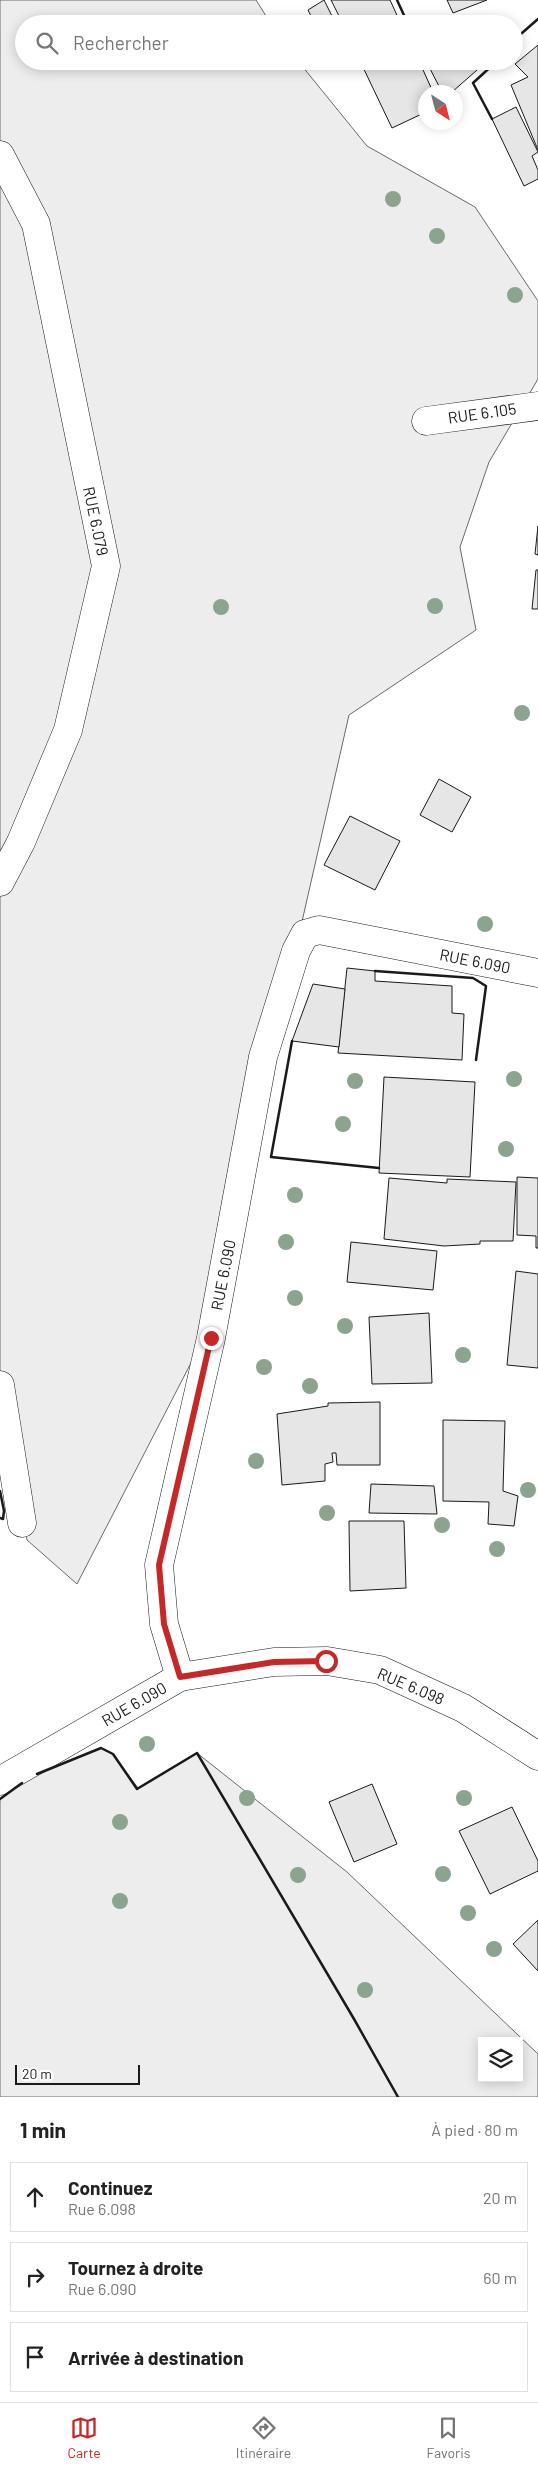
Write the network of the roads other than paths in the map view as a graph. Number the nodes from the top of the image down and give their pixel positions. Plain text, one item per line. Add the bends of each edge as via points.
1 (0, 155) edge
2 (538, 406) edge
3 (426, 421) dead end
4 (0, 882) edge
5 (538, 973) edge
6 (0, 1385) edge
7 (22, 1523) dead end
8 (180, 1677) junction
9 (538, 1756) edge
10 (0, 1781) edge

1 - 4 street, RUE 6.079 via 36,224 106,566 68,730 21,842
2 - 3 street, RUE 6.105
5 - 8 street, RUE 6.090 via 319,930 305,934 296,951 263,1057 211,1338 159,1565 164,1624
6 - 7 street
8 - 9 street, RUE 6.098 via 274,1662 326,1661 380,1670 463,1708
8 - 10 street, RUE 6.090

